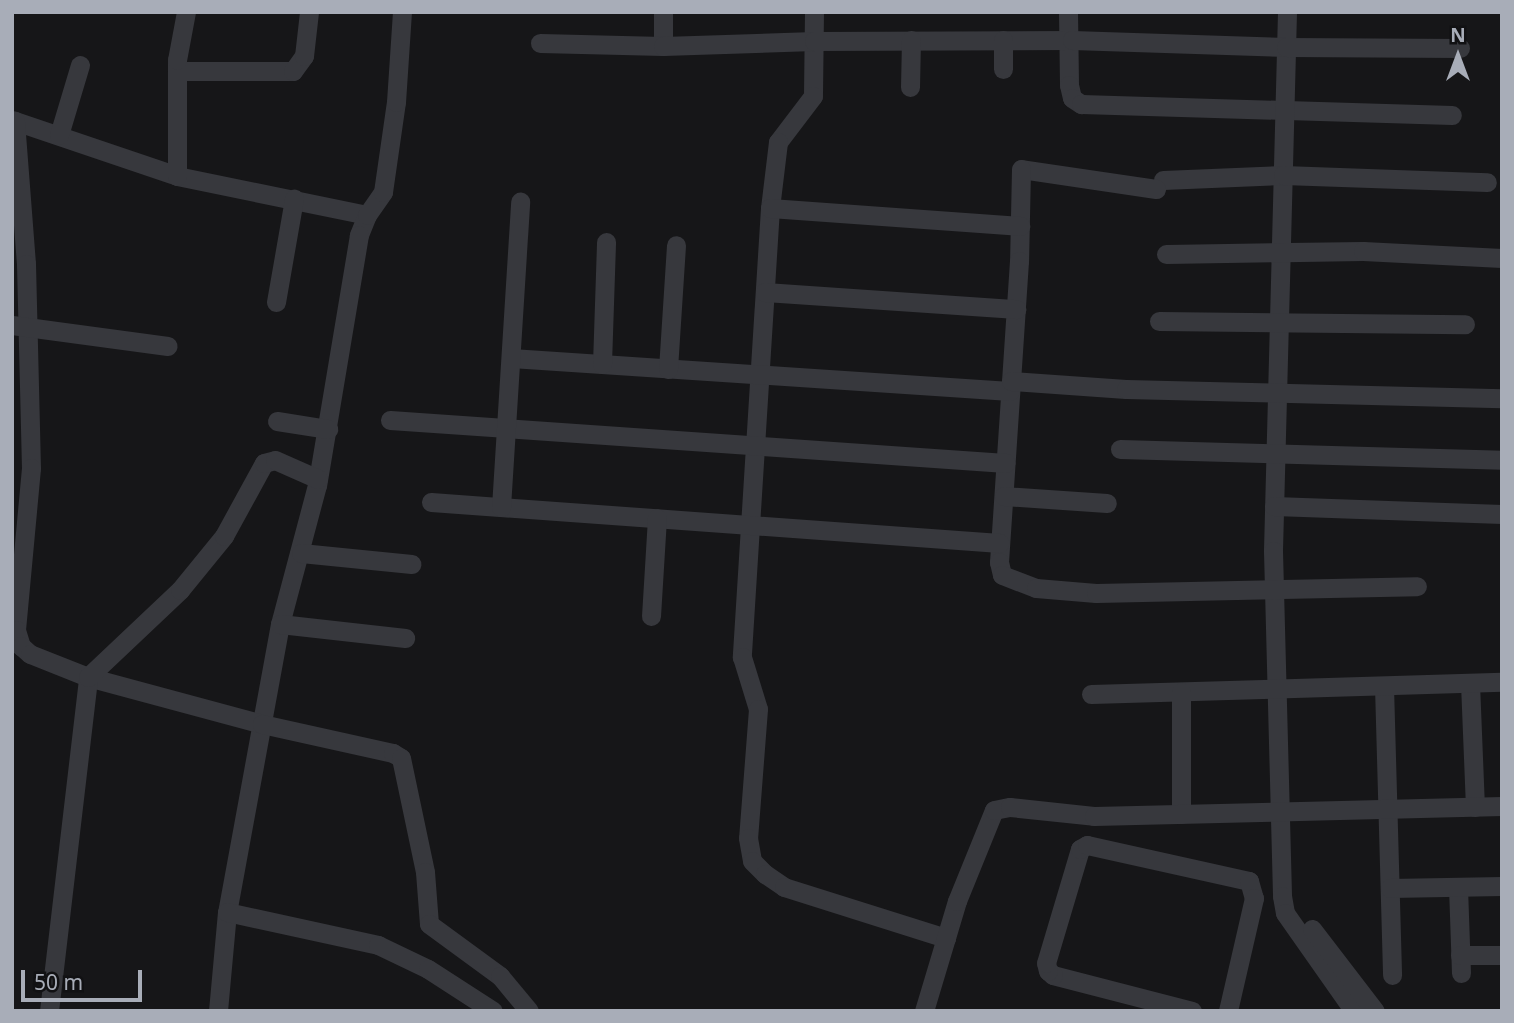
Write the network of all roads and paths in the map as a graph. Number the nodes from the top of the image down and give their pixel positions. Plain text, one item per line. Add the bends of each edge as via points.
1 (186, 12) edge
2 (309, 12) edge
3 (402, 12) edge
4 (663, 12) edge
5 (814, 12) edge
6 (1068, 12) edge
7 (1287, 12) edge
8 (911, 40) junction
9 (1003, 40) junction
10 (1069, 40) junction
11 (814, 41) junction
12 (540, 43) dead end
13 (663, 46) junction
14 (1286, 47) junction
15 (1460, 48) dead end
16 (80, 65) dead end
17 (1003, 69) dead end
18 (177, 71) junction
19 (910, 87) dead end
20 (1284, 111) junction
21 (1452, 115) dead end
22 (14, 120) edge
23 (59, 135) junction
24 (1283, 175) junction
25 (177, 176) junction
26 (1487, 182) dead end
27 (294, 200) junction
28 (520, 202) dead end
29 (770, 208) junction
30 (367, 215) junction
31 (1020, 226) junction
32 (606, 243) dead end
33 (676, 245) dead end
34 (1281, 253) junction
35 (1166, 254) dead end
36 (19, 257) edge
37 (1502, 258) edge
38 (765, 292) junction
39 (276, 302) dead end
40 (1016, 309) junction
41 (1159, 321) dead end
42 (1279, 321) junction
43 (1465, 324) dead end
44 (20, 325) edge
45 (168, 346) dead end
46 (510, 358) junction
47 (602, 364) junction
48 (668, 369) junction
49 (760, 374) junction
50 (1011, 386) junction
51 (1277, 393) junction
52 (1502, 398) edge
53 (390, 420) dead end
54 (277, 421) dead end
55 (506, 428) junction
56 (328, 429) junction
57 (756, 446) junction
58 (1120, 449) dead end
59 (1275, 453) junction
60 (1502, 460) edge
61 (1006, 463) junction
62 (318, 479) junction
63 (1004, 496) junction
64 (431, 502) dead end
65 (1107, 503) dead end
66 (1274, 506) junction
67 (501, 507) junction
68 (1502, 514) edge
69 (657, 518) junction
70 (751, 525) junction
71 (1000, 543) junction
72 (301, 553) junction
73 (411, 564) dead end
74 (1417, 586) dead end
75 (1274, 590) junction
76 (650, 616) dead end
77 (280, 624) junction
78 (405, 638) dead end
79 (88, 677) junction
80 (1502, 682) edge
81 (1470, 683) junction
82 (1384, 686) junction
83 (1276, 690) junction
84 (1181, 692) junction
85 (1091, 694) dead end
86 (262, 724) junction
87 (1502, 806) edge
88 (1475, 807) junction
89 (1387, 810) junction
90 (1280, 813) junction
91 (1181, 814) junction
92 (1502, 886) edge
93 (1458, 887) junction
94 (1390, 888) junction
95 (1254, 898) junction
96 (1283, 900) junction
97 (226, 912) junction
98 (946, 938) junction
99 (1502, 954) edge
100 (1392, 975) dead end
101 (49, 1011) edge
102 (219, 1011) edge
103 (493, 1011) edge
104 (529, 1011) edge
105 (924, 1011) edge
106 (1192, 1011) edge
107 (1228, 1011) edge
108 (1354, 1011) edge
109 (1375, 1011) edge

1 - 18 street
2 - 18 street via 303,56 293,71
3 - 30 street via 383,192
4 - 13 street
5 - 11 street
6 - 10 street
7 - 14 street
8 - 9 street
8 - 11 street
8 - 19 street
9 - 10 street
9 - 17 street
10 - 14 street
10 - 20 street via 1069,85 1072,98 1081,104
11 - 13 street
11 - 29 street via 813,96 778,142
12 - 13 street
14 - 15 street
14 - 20 street
16 - 23 street
18 - 25 street
20 - 21 street
20 - 24 street
22 - 23 street
22 - 36 street
23 - 25 street
24 - 26 street
24 - 31 street via 1160,185 1021,169
24 - 34 street
25 - 27 street
27 - 30 street
27 - 39 street
28 - 46 street
29 - 31 street
29 - 38 street
30 - 56 street via 359,236
31 - 40 street
32 - 47 street
33 - 48 street
34 - 35 street
34 - 37 street via 1363,251
34 - 42 street
36 - 44 street
38 - 40 street
38 - 49 street
40 - 50 street
41 - 42 street
42 - 43 street
42 - 51 street
44 - 45 street
44 - 79 street via 31,468 17,638 30,654
46 - 47 street
46 - 55 street
47 - 48 street
48 - 49 street
49 - 50 street
49 - 57 street
50 - 51 street
50 - 61 street
51 - 52 street
51 - 59 street
53 - 55 street
54 - 56 street
55 - 57 street
55 - 67 street
56 - 62 street
57 - 61 street
57 - 70 street
58 - 59 street
59 - 60 street
59 - 66 street
61 - 63 street
62 - 72 street
62 - 79 street via 275,460 264,463 224,536 189,579
63 - 65 street
63 - 71 street
64 - 67 street
66 - 68 street
66 - 75 street
67 - 69 street
69 - 70 street
69 - 76 street
70 - 71 street
70 - 98 street via 742,657 758,709 748,838 751,861 785,887
71 - 75 street via 1002,575 1035,588 1096,593
72 - 73 street
72 - 77 street
74 - 75 street
75 - 83 street
77 - 78 street
77 - 86 street
79 - 86 street
79 - 101 street
80 - 81 street
81 - 82 street
81 - 88 street
82 - 83 street
82 - 89 street
83 - 84 street
83 - 90 street
84 - 85 street
84 - 91 street
86 - 97 street
86 - 104 street via 401,758 425,872 429,924 500,976
87 - 88 street
88 - 89 street
89 - 90 street
89 - 94 street
90 - 91 street
90 - 96 street
91 - 98 street via 1094,816 1010,807 994,810
92 - 93 street
93 - 94 street
93 - 99 street via 1460,964
94 - 100 street
95 - 96 street
95 - 106 street via 1243,877 1087,845 1076,856 1046,963 1048,971
95 - 107 street
96 - 108 street via 1285,913
96 - 109 street via 1294,906
97 - 102 street
97 - 103 street via 378,946 439,975
98 - 105 street

